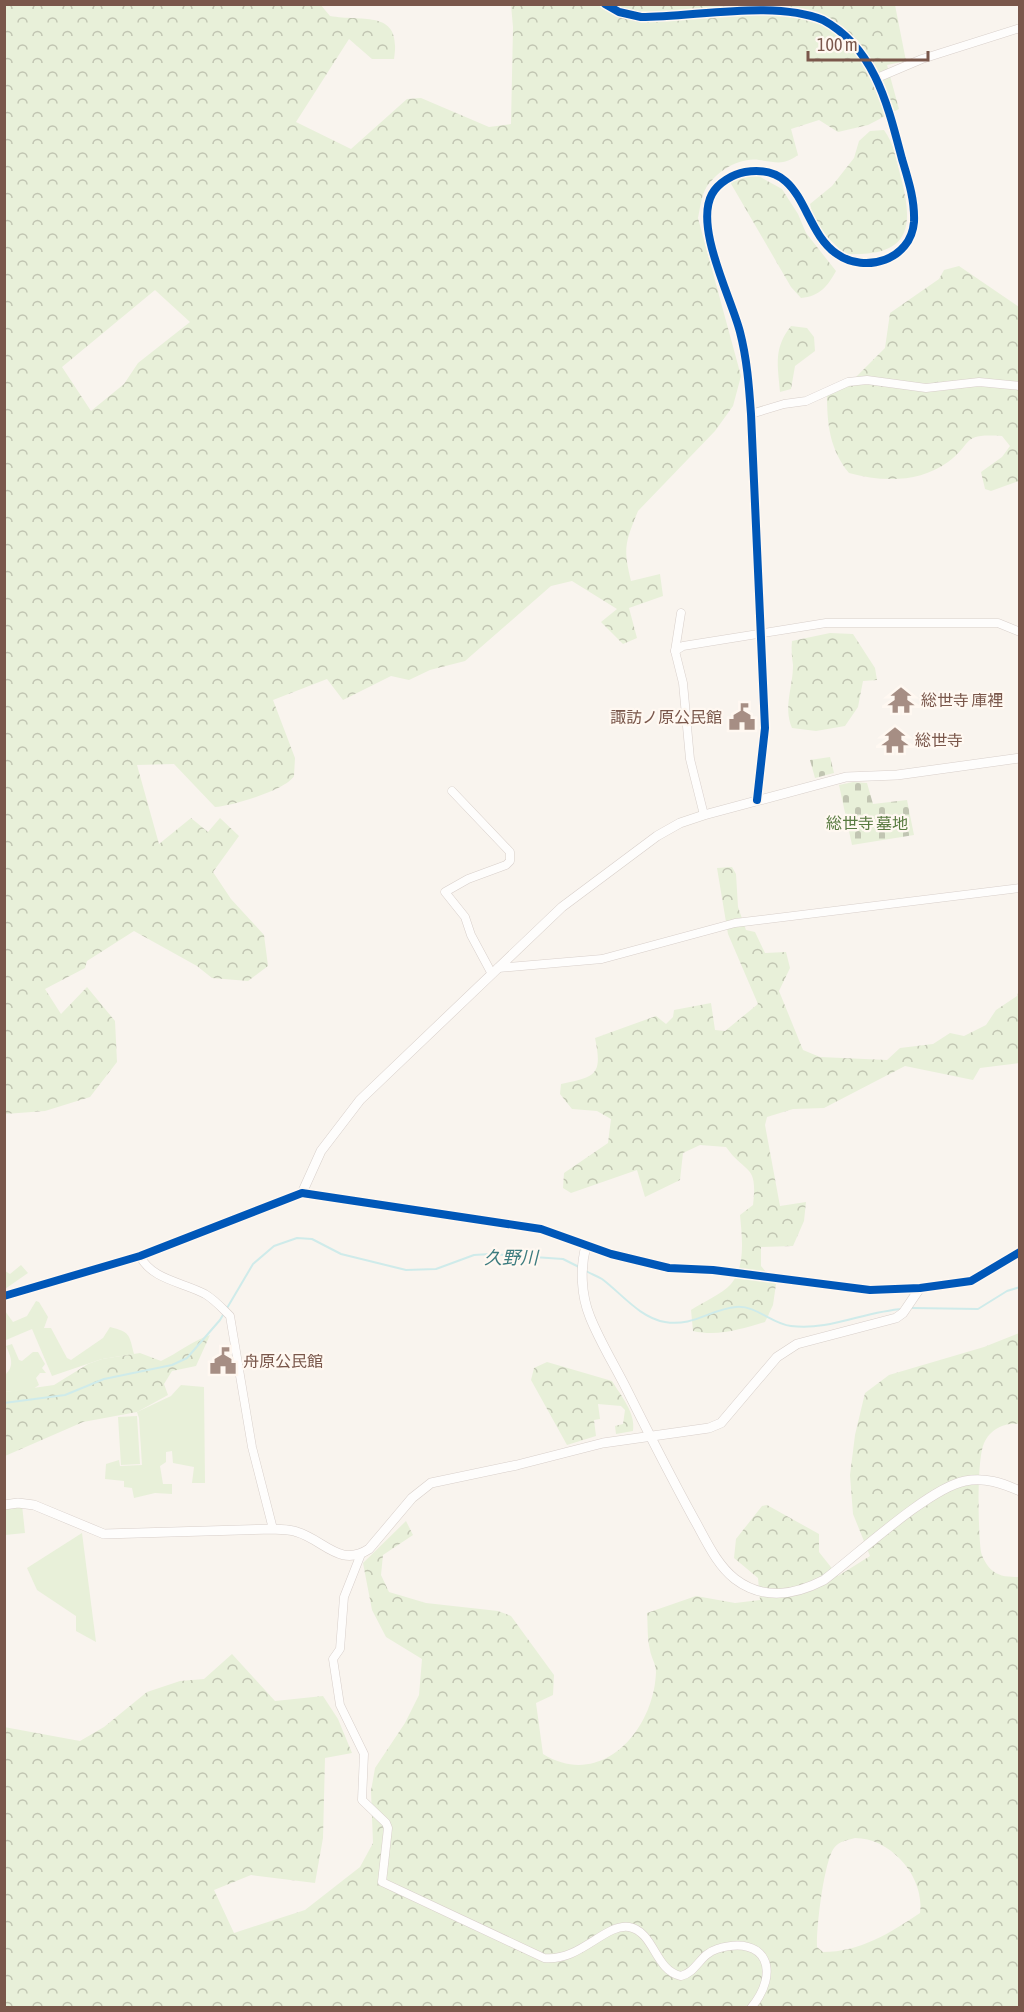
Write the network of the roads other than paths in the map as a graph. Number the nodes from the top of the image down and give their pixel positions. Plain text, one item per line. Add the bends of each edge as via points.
1 (605, 4) edge
2 (1020, 28) edge
3 (877, 78) junction
4 (1020, 386) edge
5 (751, 414) junction
6 (681, 613) dead end
7 (1020, 632) edge
8 (762, 633) junction
9 (675, 651) junction
10 (1020, 758) edge
11 (452, 791) dead end
12 (757, 800) junction
13 (704, 815) junction
14 (1020, 888) edge
15 (495, 971) junction
16 (302, 1193) junction
17 (586, 1246) junction
18 (1020, 1252) edge
19 (140, 1256) junction
20 (920, 1288) junction
21 (4, 1296) edge
22 (650, 1438) junction
23 (1020, 1491) edge
24 (4, 1505) edge
25 (273, 1529) junction
26 (361, 1554) junction
27 (751, 2007) edge

1 - 3 street via 641,17 757,8 801,11 843,32 866,57
2 - 3 street via 922,59
3 - 5 street via 913,199 911,233 893,256 872,265 838,255 824,243 795,190 773,173 736,174 718,187 709,203 709,234 740,331
4 - 5 street via 958,382 948,387 926,388 867,380 848,382 806,401
5 - 8 street
6 - 9 street
7 - 8 street via 998,623 873,621 826,623
8 - 9 street via 683,646
8 - 12 street via 765,728
9 - 13 street via 683,683 690,759
10 - 12 street via 897,776 846,777
11 - 15 street via 510,852 506,865 445,892 465,917 471,935
12 - 13 street
13 - 15 street via 657,836 584,889
14 - 15 street via 735,923 602,959
15 - 16 street via 360,1100 321,1151
16 - 17 street via 541,1229
16 - 19 street
17 - 20 street via 669,1269 713,1270 870,1290
17 - 22 street via 582,1283 589,1316
18 - 20 street via 971,1281
19 - 21 street
19 - 25 street via 155,1274 216,1301 230,1316 252,1447
20 - 22 street via 896,1318 797,1344 777,1357 721,1423
22 - 23 street via 724,1568 747,1586 771,1593 795,1592 824,1580 922,1503 955,1484 979,1479
22 - 26 street via 603,1443 431,1483
24 - 25 street via 34,1505 104,1534
25 - 26 street via 296,1532 336,1554
26 - 27 street via 344,1597 340,1649 333,1659 340,1705 364,1754 362,1800 388,1828 381,1882 544,1958 562,1958 614,1929 627,1927 643,1934 665,1968 681,1976 717,1949 754,1947 765,1959 766,1978

